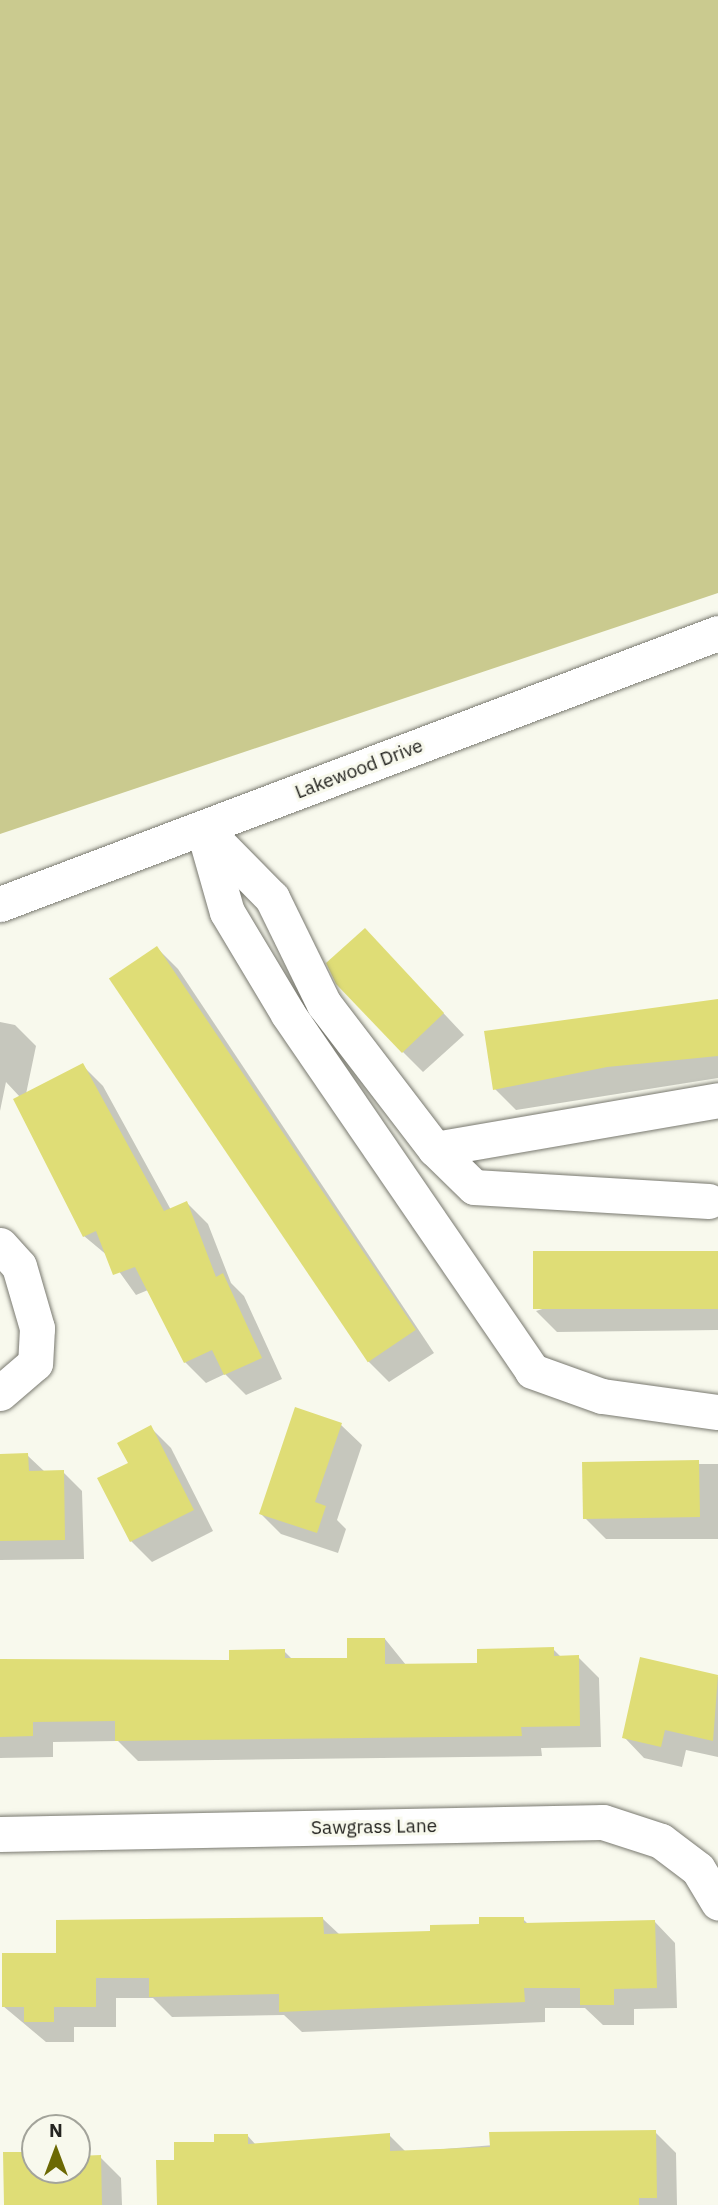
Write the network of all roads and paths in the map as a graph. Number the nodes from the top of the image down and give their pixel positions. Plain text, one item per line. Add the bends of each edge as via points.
1 (718, 633) edge
2 (203, 828) junction
3 (0, 904) edge
4 (718, 1100) edge
5 (435, 1149) junction
6 (709, 1201) dead end
7 (0, 1245) edge
8 (0, 1392) edge
9 (718, 1412) edge
10 (0, 1834) edge
11 (718, 1902) edge

1 - 2 street, Lakewood Drive
2 - 3 street, Lakewood Drive
2 - 5 street via 272,898 324,1004
2 - 9 street via 227,912 288,1014 532,1371 602,1396
4 - 5 street
5 - 6 street via 474,1187
7 - 8 street via 19,1266 37,1328 35,1363
10 - 11 street, Sawgrass Lane via 603,1822 661,1841 698,1869

